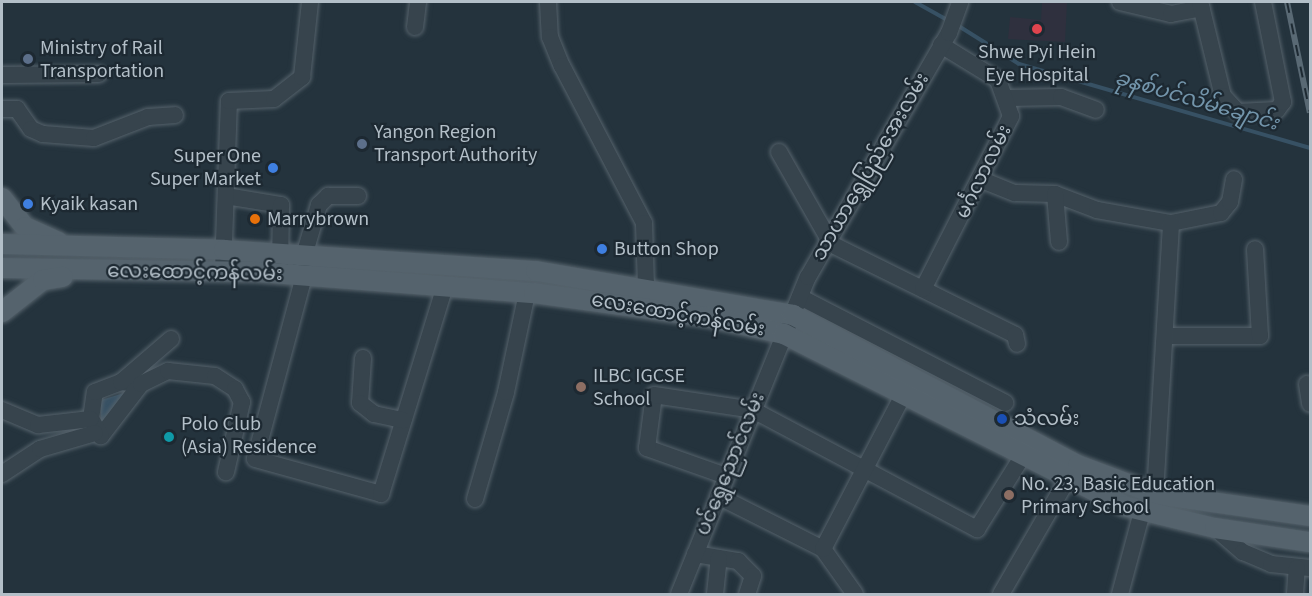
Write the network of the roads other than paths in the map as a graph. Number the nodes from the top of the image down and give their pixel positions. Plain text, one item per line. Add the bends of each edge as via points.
1 (310, 2) edge
2 (418, 2) edge
3 (548, 2) edge
4 (1120, 2) edge
5 (1263, 2) edge
6 (1201, 5) edge
7 (958, 8) edge
8 (415, 27) dead end
9 (945, 39) junction
10 (99, 74) dead end
11 (2, 75) edge
12 (1008, 98) junction
13 (2, 109) edge
14 (1096, 110) dead end
15 (174, 115) dead end
16 (779, 152) dead end
17 (1234, 179) dead end
18 (982, 180) junction
19 (1055, 194) junction
20 (226, 195) junction
21 (358, 196) dead end
22 (2, 198) edge
23 (1171, 223) junction
24 (827, 239) junction
25 (1059, 242) dead end
26 (2, 244) edge
27 (1255, 249) dead end
28 (106, 250) junction
29 (224, 250) junction
30 (259, 252) junction
31 (280, 254) junction
32 (305, 255) junction
33 (2, 268) edge
34 (106, 271) junction
35 (223, 271) junction
36 (536, 271) junction
37 (258, 272) junction
38 (294, 275) junction
39 (445, 286) junction
40 (646, 286) junction
41 (924, 290) junction
42 (531, 293) junction
43 (796, 306) junction
44 (2, 312) edge
45 (784, 334) junction
46 (1168, 336) junction
47 (171, 339) dead end
48 (1017, 344) dead end
49 (363, 358) dead end
50 (121, 382) junction
51 (141, 384) junction
52 (1307, 384) dead end
53 (915, 394) junction
54 (1005, 403) dead end
55 (1311, 404) edge
56 (2, 410) edge
57 (753, 410) junction
58 (403, 420) junction
59 (93, 426) junction
60 (999, 434) junction
61 (1022, 457) junction
62 (867, 470) junction
63 (226, 472) dead end
64 (2, 474) edge
65 (726, 476) junction
66 (1067, 480) junction
67 (1155, 494) junction
68 (718, 496) junction
69 (474, 499) dead end
70 (1142, 512) junction
71 (1311, 516) edge
72 (1215, 528) junction
73 (1311, 542) edge
74 (823, 549) junction
75 (694, 554) junction
76 (719, 558) junction
77 (1304, 568) edge
78 (679, 594) edge
79 (715, 594) edge
80 (747, 594) edge
81 (855, 594) edge
82 (1001, 594) edge
83 (1120, 594) edge
84 (1295, 594) edge

1 - 20 street via 302,77 274,99 229,100
2 - 8 street
3 - 40 street via 550,37 562,66 644,223
4 - 6 street via 1171,14
5 - 6 street via 1285,92 1277,110 1230,108 1223,96
7 - 9 street, သာယာရွှေပြည်အေးလမ်း
9 - 12 street, မင်္ဂလာလမ်း via 998,80
9 - 24 street, သာယာရွှေပြည်အေးလမ်း
10 - 11 street
12 - 14 street via 1061,98
12 - 18 street, မင်္ဂလာလမ်း via 1009,129
13 - 15 street via 17,109 32,129 43,134 94,138 148,117
16 - 24 street
17 - 23 street via 1230,202 1221,213
18 - 19 street via 1015,193
18 - 41 street, မင်္ဂလာလမ်း
19 - 23 street via 1097,210
19 - 25 street
20 - 29 street
20 - 31 street via 281,205
21 - 32 street via 328,196 319,205
22 - 28 main road via 15,218 40,236
23 - 46 street
24 - 41 street
24 - 43 street, သာယာရွှေပြည်အေးလမ်း
26 - 28 main road, လေးထောင့်ကန်လမ်း
27 - 46 street via 1260,336
28 - 29 main road, လေးထောင့်ကန်လမ်း
29 - 30 main road, လေးထောင့်ကန်လမ်း
29 - 35 street
30 - 31 main road, လေးထောင့်ကန်လမ်း
30 - 37 main road
31 - 32 main road, လေးထောင့်ကန်လမ်း
31 - 38 street
32 - 36 main road, လေးထောင့်ကန်လမ်း
32 - 38 street
33 - 34 main road, လေးထောင့်ကန်လမ်း
34 - 35 main road, လေးထောင့်ကန်လမ်း
34 - 44 main road via 43,280
35 - 37 main road, လေးထောင့်ကန်လမ်း
36 - 40 main road, လေးထောင့်ကန်လမ်း
36 - 42 main road
37 - 38 main road, လေးထောင့်ကန်လမ်း
38 - 39 main road, လေးထောင့်ကန်လမ်း
38 - 58 street via 255,459 381,494
39 - 42 main road, လေးထောင့်ကန်လမ်း
39 - 58 street
40 - 43 main road, လေးထောင့်ကန်လမ်း
41 - 48 street via 1015,335
42 - 45 main road, လေးထောင့်ကန်လမ်း via 640,306
42 - 69 street
43 - 45 street, သာယာရွှေပြည်အေးလမ်း
43 - 53 main road, လေးထောင့်ကန်လမ်း
43 - 54 street
45 - 53 main road, လေးထောင့်ကန်လမ်း
45 - 57 street, ပင်ရွှေညောင်လမ်း
46 - 67 street
47 - 50 street
49 - 58 street via 360,403 374,414
50 - 51 street
50 - 59 street via 95,392
51 - 59 street via 101,436
51 - 63 street via 168,371 216,376 235,389 242,402
52 - 55 street
53 - 60 main road, လေးထောင့်ကန်လမ်း
53 - 62 street
56 - 59 street via 38,425
57 - 62 street
57 - 65 street, ပင်ရွှေညောင်လမ်း
57 - 65 street via 654,395 647,448
59 - 64 street via 40,449
60 - 61 main road, လေးထောင့်ကန်လမ်း
60 - 67 main road, လေးထောင့်ကန်လမ်း
61 - 62 street via 980,529
61 - 66 main road, လေးထောင့်ကန်လမ်း
62 - 74 street
65 - 68 street, ပင်ရွှေညောင်လမ်း
66 - 70 main road, လေးထောင့်ကန်လမ်း
66 - 82 street
67 - 71 main road, လေးထောင့်ကန်လမ်း
68 - 74 street
68 - 75 street, ပင်ရွှေညောင်လမ်း
70 - 72 main road, လေးထောင့်ကန်လမ်း
70 - 83 street
72 - 73 main road, လေးထောင့်ကန်လမ်း
72 - 77 street via 1243,552
74 - 81 street
75 - 76 street
75 - 78 street, ပင်ရွှေညောင်လမ်း
76 - 79 street
76 - 80 street via 738,561 753,576
77 - 84 street

